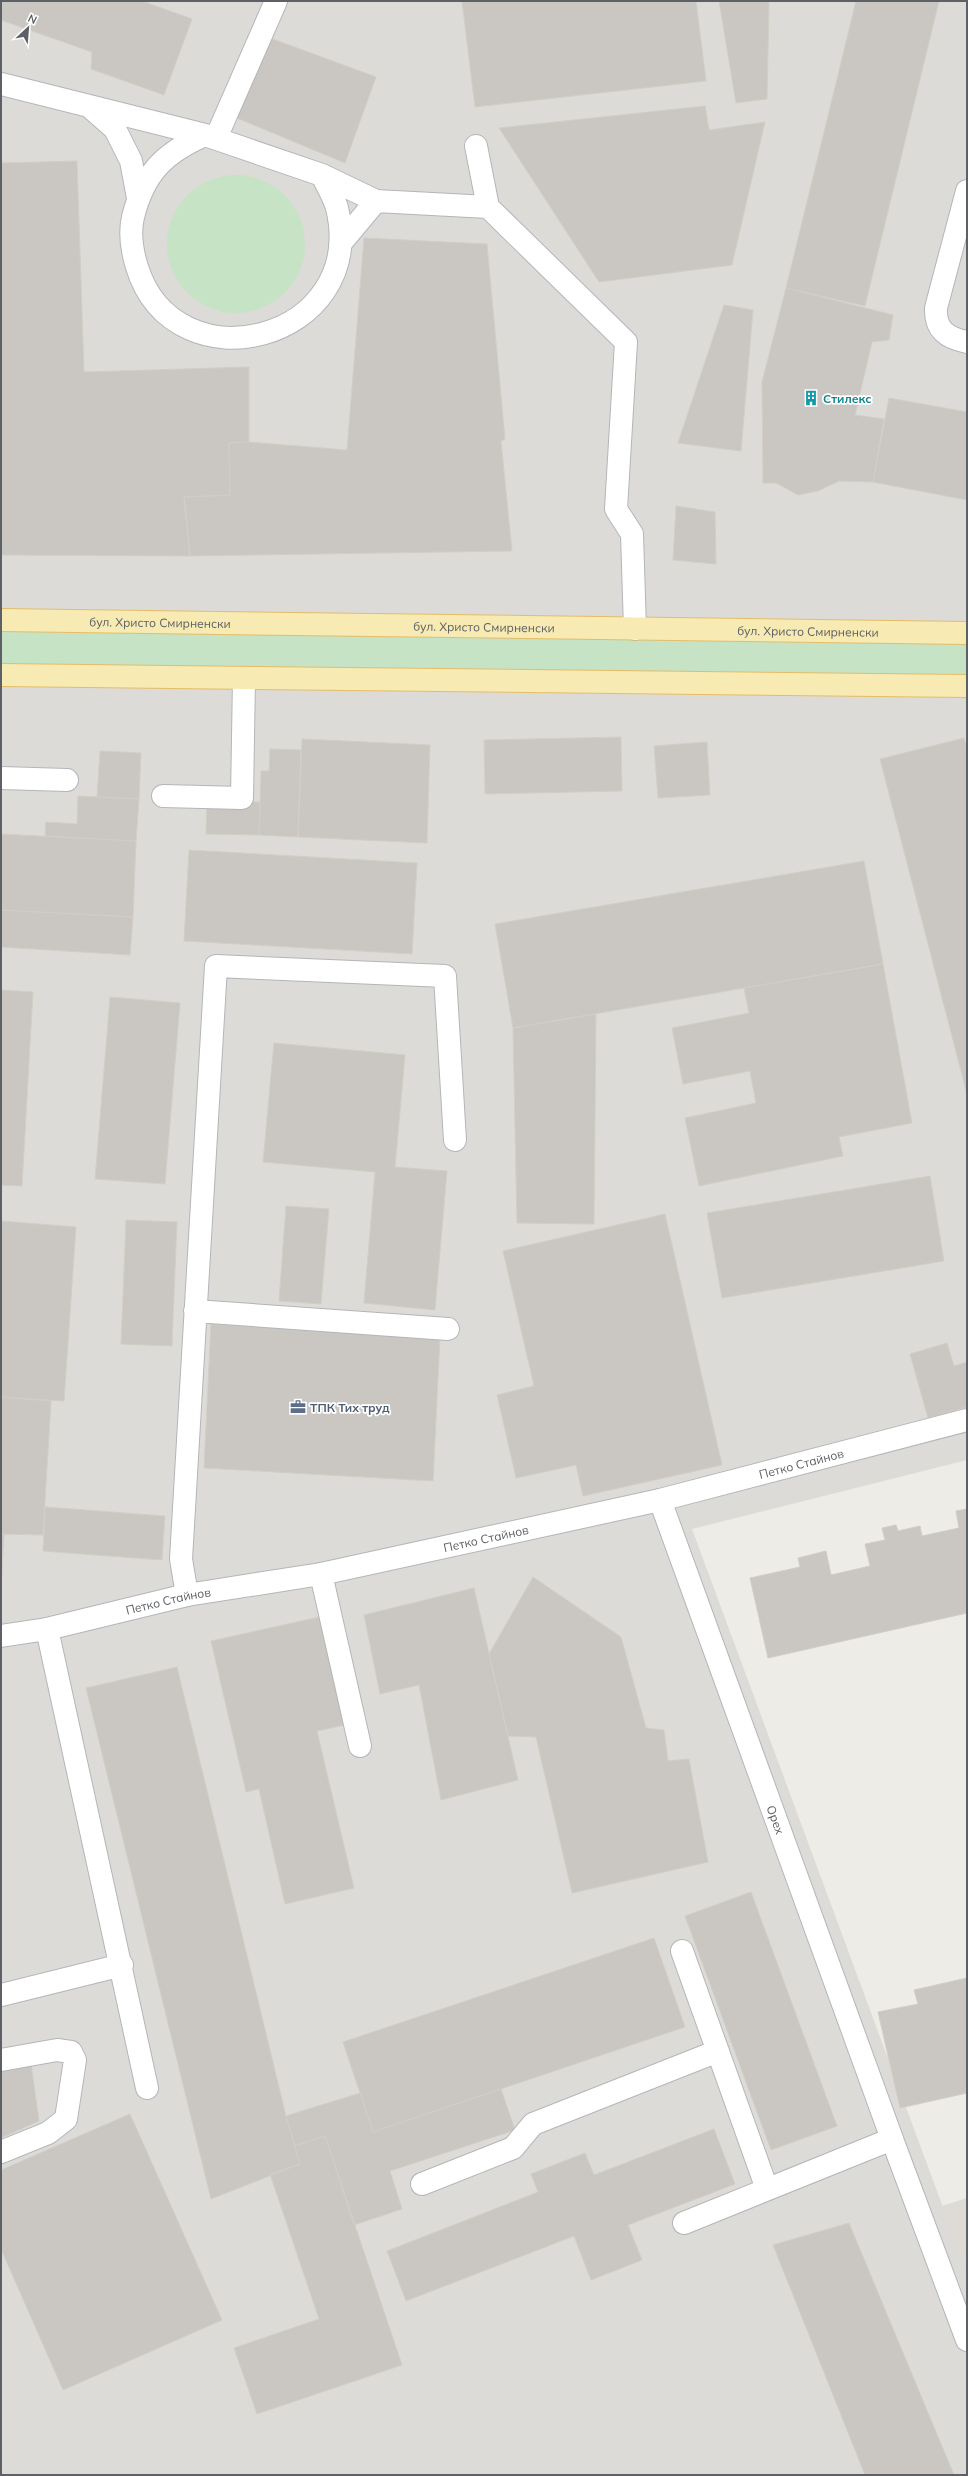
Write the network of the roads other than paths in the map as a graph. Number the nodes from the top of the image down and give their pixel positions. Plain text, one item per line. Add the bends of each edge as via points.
1 (276, 1) edge
2 (1, 84) edge
3 (88, 104) junction
4 (211, 136) junction
5 (476, 146) dead end
6 (322, 175) junction
7 (967, 191) edge
8 (138, 198) junction
9 (376, 201) junction
10 (488, 206) junction
11 (340, 244) junction
12 (967, 342) edge
13 (1, 620) edge
14 (635, 629) junction
15 (967, 633) edge
16 (1, 675) edge
17 (244, 678) junction
18 (967, 686) edge
19 (1, 778) edge
20 (67, 780) dead end
21 (163, 796) dead end
22 (455, 1140) dead end
23 (196, 1311) junction
24 (448, 1329) dead end
25 (967, 1420) edge
26 (660, 1500) junction
27 (321, 1574) junction
28 (188, 1595) junction
29 (48, 1629) junction
30 (1, 1636) edge
31 (360, 1746) dead end
32 (682, 1951) dead end
33 (122, 1965) junction
34 (1, 1995) edge
35 (718, 2051) junction
36 (1, 2060) edge
37 (147, 2088) dead end
38 (892, 2139) junction
39 (1, 2152) edge
40 (422, 2184) dead end
41 (767, 2190) junction
42 (684, 2223) dead end
43 (967, 2340) edge

1 - 4 street
2 - 3 street
3 - 4 street
3 - 8 street via 115,129 131,161
4 - 6 street
4 - 8 street via 182,145 163,159 148,177
5 - 10 street
6 - 9 street
6 - 11 street via 337,208
7 - 12 street via 936,308 936,317 943,332 950,338
8 - 11 street via 131,224 132,252 140,278 154,301 170,316 188,328 220,338 252,338 282,328 309,310 324,291 335,268
9 - 10 street
9 - 11 street
10 - 14 street via 626,342 616,509 632,534
13 - 14 main road, бул. Христо Смирненски
14 - 15 main road, бул. Христо Смирненски
16 - 17 main road
17 - 18 main road
17 - 21 street via 242,798
19 - 20 street
22 - 23 street via 445,976 216,966
23 - 24 street
23 - 28 street via 181,1559
25 - 26 street, Петко Стайнов
26 - 27 street, Петко Стайнов
26 - 38 street, Орех
27 - 28 street, Петко Стайнов
27 - 31 street
28 - 29 street, Петко Стайнов
29 - 30 street, Петко Стайнов
29 - 33 street
32 - 35 street
33 - 34 street
33 - 37 street
35 - 40 street via 533,2124 513,2148
35 - 41 street
36 - 39 street via 57,2050 71,2052 75,2060 66,2119 48,2133
38 - 41 street
38 - 43 street, Орех
41 - 42 street

